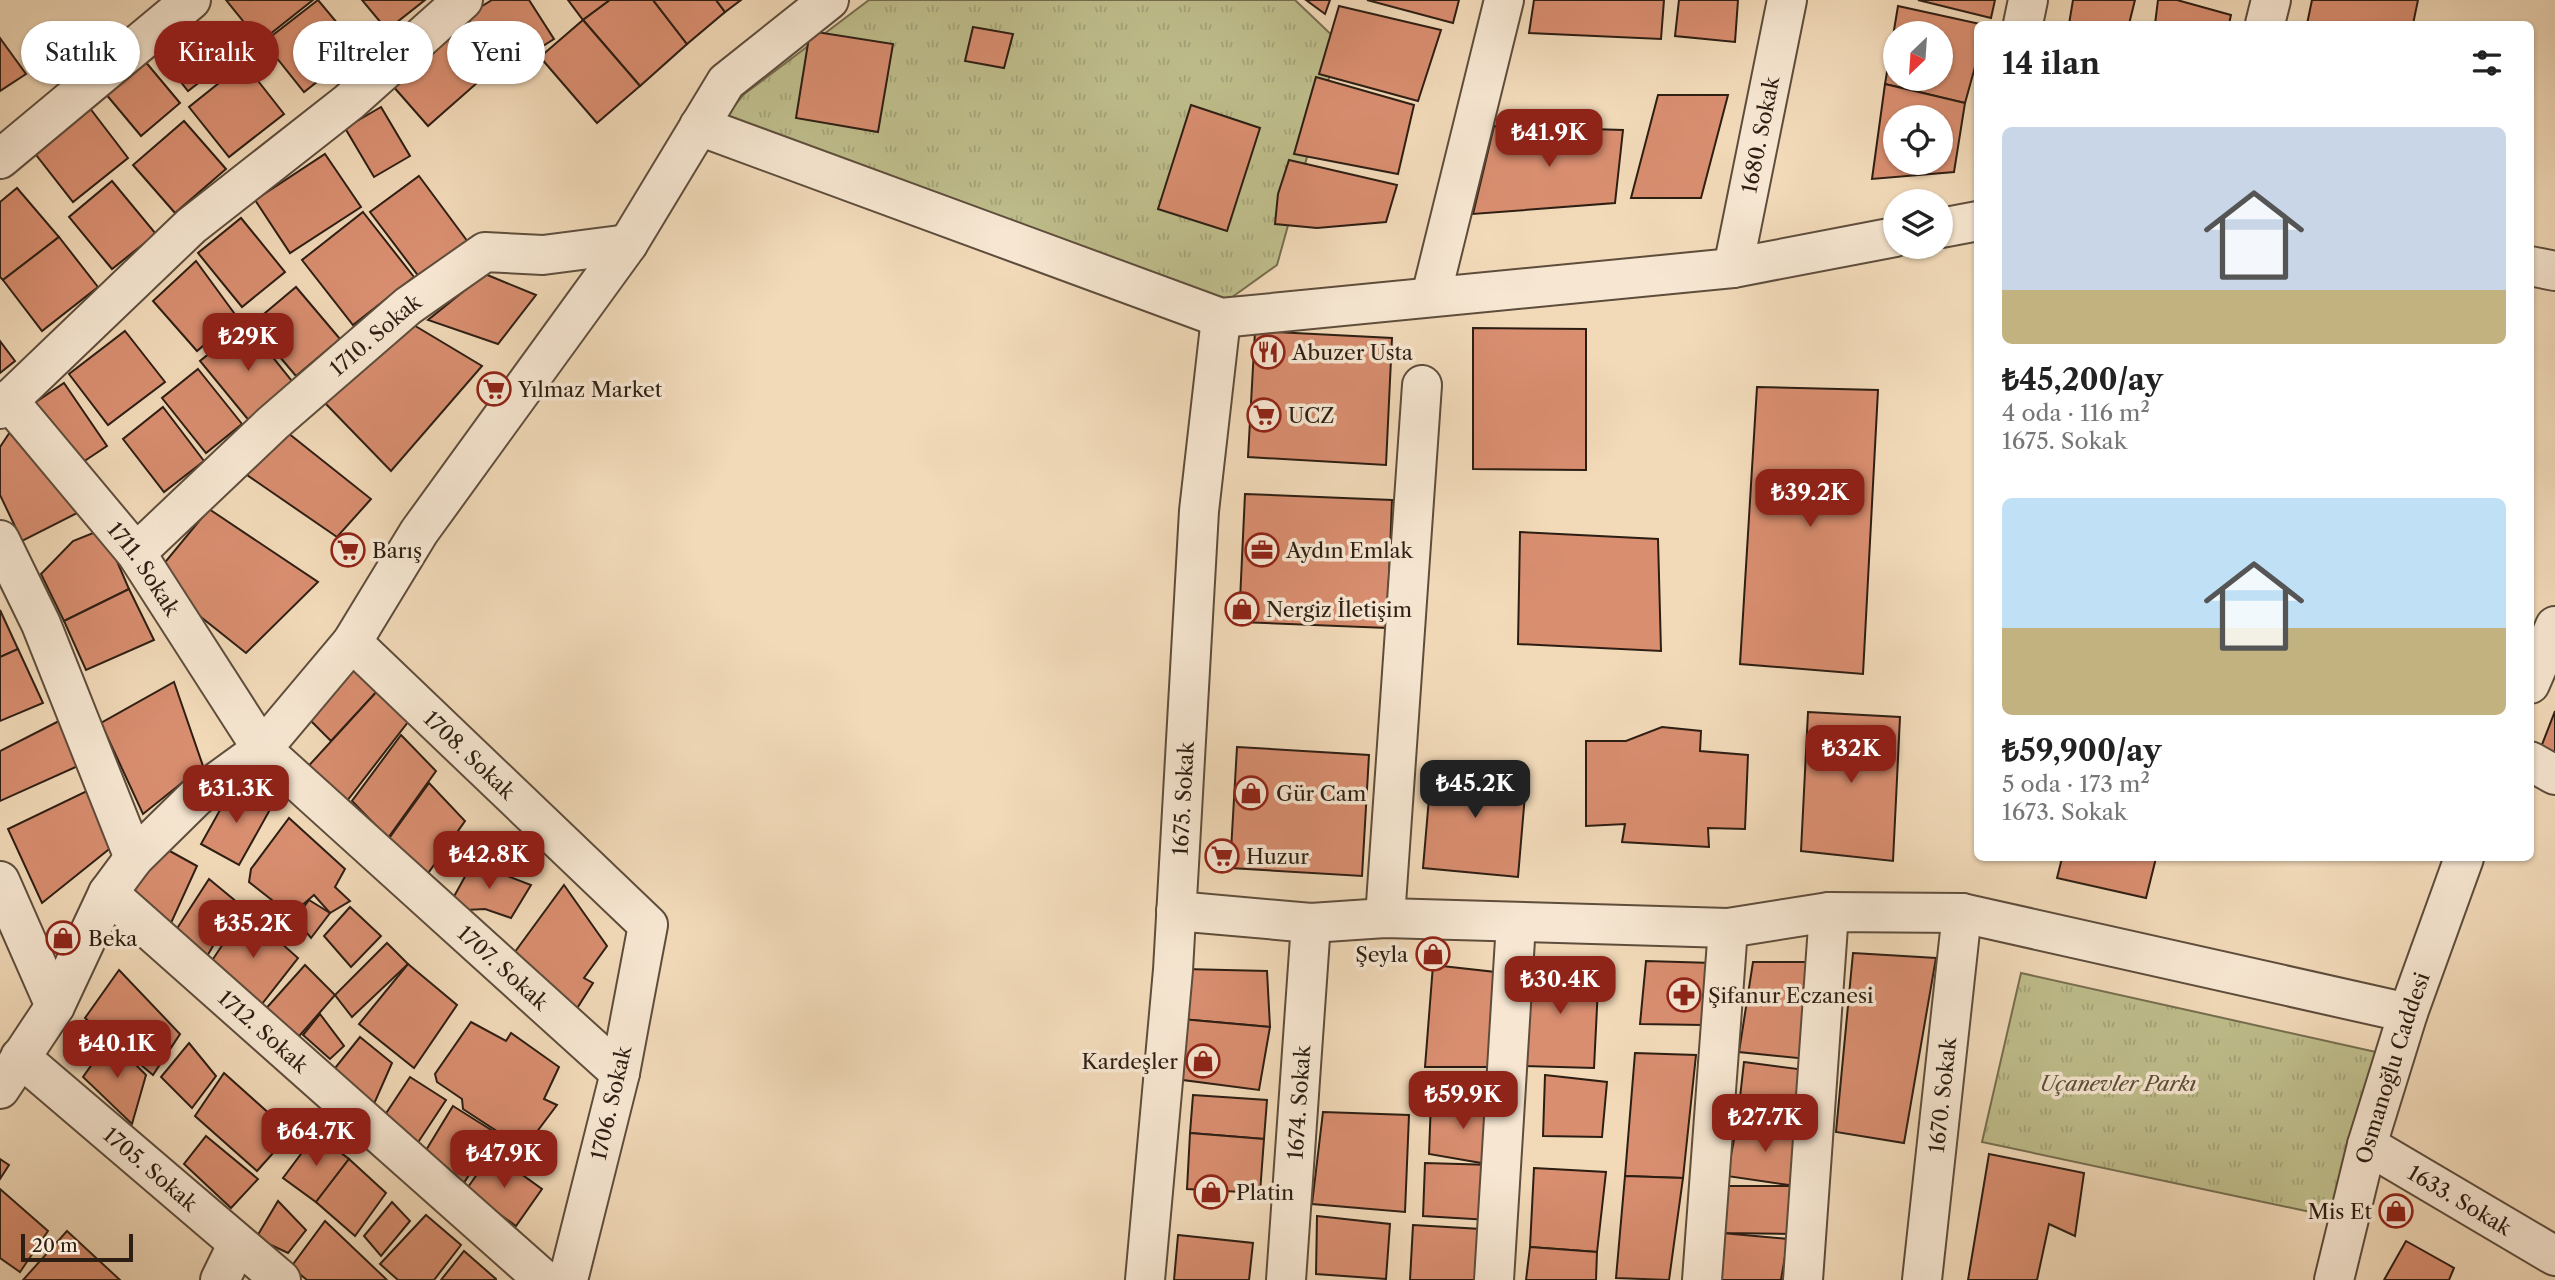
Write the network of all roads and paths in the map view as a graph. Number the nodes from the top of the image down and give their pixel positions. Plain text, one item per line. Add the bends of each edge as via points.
1 (463, 0) edge
2 (829, 0) edge
3 (1504, 0) edge
4 (1787, 0) edge
5 (2028, 0) edge
6 (2271, 0) edge
7 (174, 7) edge
8 (2024, 21) edge
9 (2266, 21) edge
10 (699, 126) junction
11 (0, 159) edge
12 (1974, 222) edge
13 (1953, 226) edge
14 (1883, 239) edge
15 (628, 244) junction
16 (2534, 267) edge
17 (1733, 268) junction
18 (2555, 271) edge
19 (1431, 296) junction
20 (1221, 317) junction
21 (1422, 385) dead end
22 (4, 404) edge
23 (0, 540) edge
24 (136, 553) junction
25 (2555, 626) edge
26 (352, 642) junction
27 (2534, 675) edge
28 (262, 750) junction
29 (2534, 763) edge
30 (2555, 775) edge
31 (134, 858) junction
32 (2463, 861) edge
33 (0, 881) edge
34 (108, 893) junction
35 (1176, 911) junction
36 (1829, 912) junction
37 (1962, 913) junction
38 (1385, 918) junction
39 (1311, 923) junction
40 (1516, 923) junction
41 (648, 925) joint
42 (1728, 928) junction
43 (55, 1006) junction
44 (2408, 1013) junction
45 (20, 1057) junction
46 (620, 1073) junction
47 (0, 1089) edge
48 (2367, 1145) junction
49 (237, 1245) junction
50 (2555, 1256) edge
51 (220, 1280) edge
52 (281, 1280) edge
53 (544, 1280) edge
54 (568, 1280) edge
55 (1145, 1280) edge
56 (1286, 1280) edge
57 (1494, 1280) edge
58 (1702, 1280) edge
59 (1804, 1280) edge
60 (1922, 1280) edge
61 (2334, 1280) edge

1 - 22 street via 349,102 191,226
2 - 10 street via 726,82
3 - 19 street
4 - 17 street, 1680. Sokak
5 - 8 street
6 - 9 street
7 - 11 street
10 - 15 street
10 - 20 street
12 - 13 street
14 - 17 street
15 - 24 street, 1710. Sokak via 543,255 485,252 408,306 273,423
15 - 26 street via 419,532
16 - 18 street
17 - 19 street
19 - 20 street
20 - 35 street, 1675. Sokak via 1199,511
21 - 38 street
22 - 24 street, 1711. Sokak
23 - 31 street via 41,624
24 - 28 street, 1711. Sokak
25 - 27 street
26 - 28 street
26 - 41 street, 1708. Sokak
28 - 31 street via 197,797
28 - 46 street, 1707. Sokak
29 - 30 street
31 - 34 street
32 - 44 street, Osmanoğlu Caddesi
33 - 43 street
34 - 43 street
34 - 53 street, 1712. Sokak
35 - 39 street
35 - 55 street, 1675. Sokak
36 - 37 street
36 - 42 street
36 - 59 street
37 - 44 street
37 - 60 street, 1670. Sokak
38 - 39 street
38 - 40 street
39 - 56 street, 1674. Sokak
40 - 42 street
40 - 57 street
41 - 46 street, 1706. Sokak
42 - 58 street
43 - 45 street
44 - 48 street, Osmanoğlu Caddesi
45 - 47 street
45 - 49 street, 1705. Sokak
46 - 54 street, 1706. Sokak
48 - 50 street, 1633. Sokak
48 - 61 street, Osmanoğlu Caddesi
49 - 51 street
49 - 52 street, 1705. Sokak

